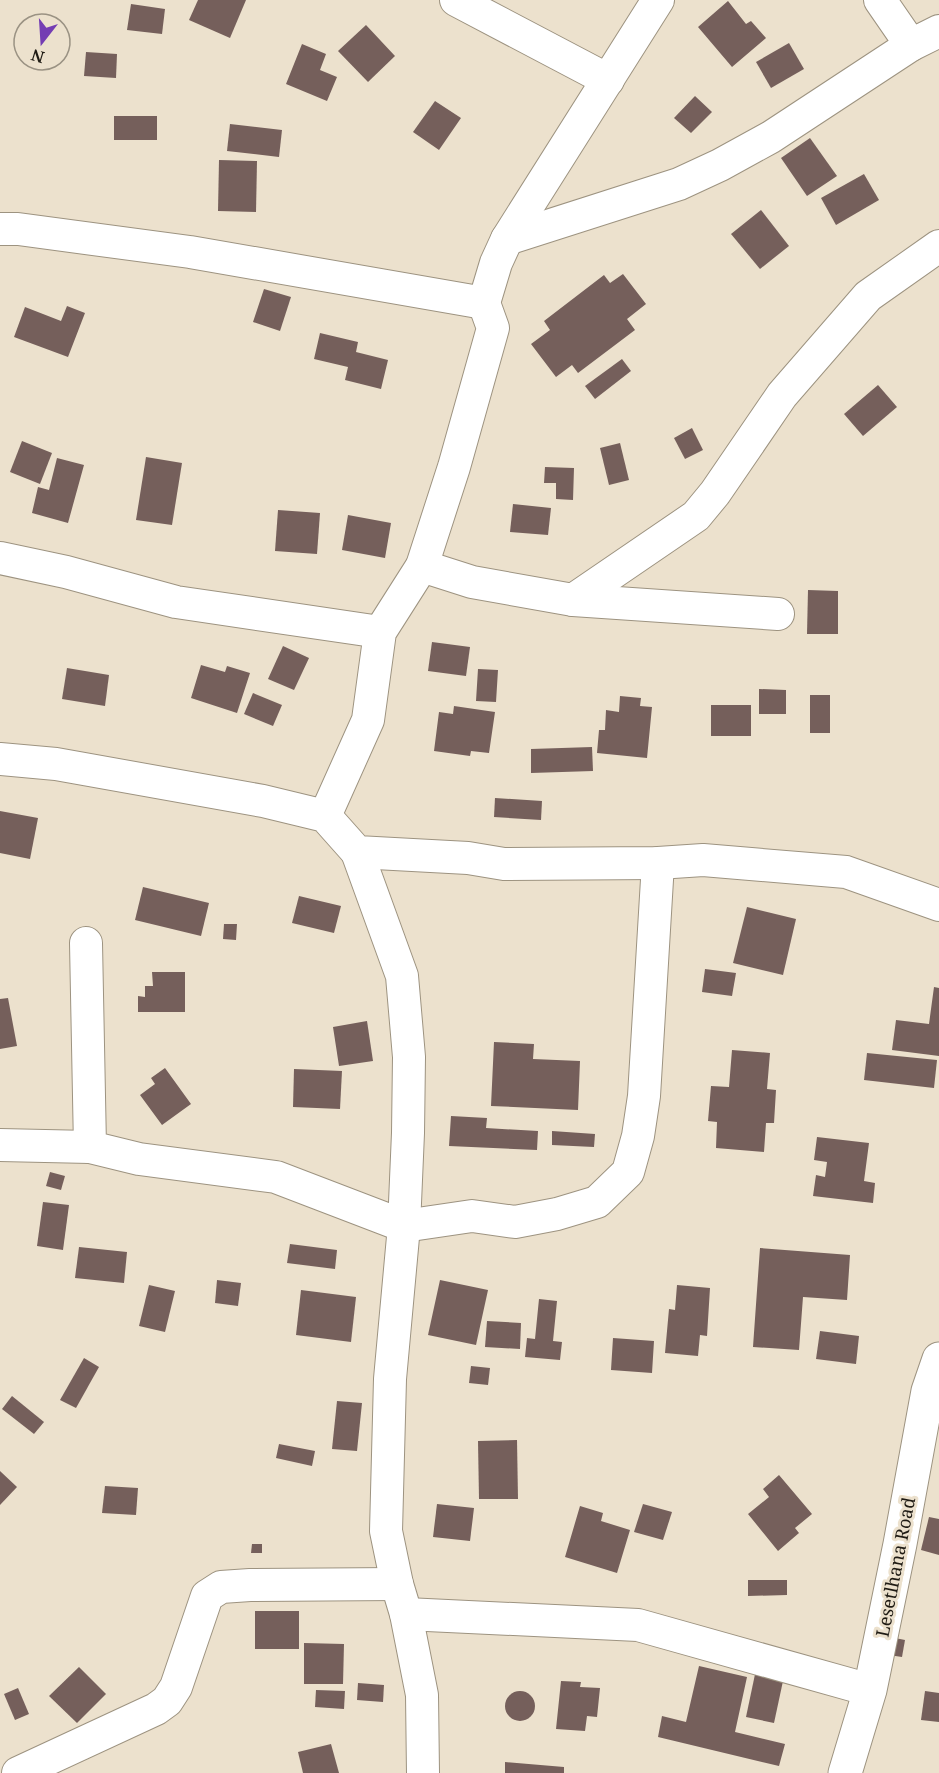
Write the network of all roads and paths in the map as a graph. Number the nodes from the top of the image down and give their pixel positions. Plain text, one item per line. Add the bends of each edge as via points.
1 (456, 0) edge
2 (658, 0) edge
3 (880, 0) edge
4 (939, 31) edge
5 (911, 45) junction
6 (608, 80) junction
7 (0, 229) edge
8 (507, 239) junction
9 (939, 246) edge
10 (484, 303) junction
11 (0, 558) edge
12 (422, 566) junction
13 (573, 600) junction
14 (778, 614) dead end
15 (380, 632) junction
16 (0, 759) edge
17 (325, 816) junction
18 (357, 852) junction
19 (658, 863) junction
20 (939, 905) edge
21 (86, 944) dead end
22 (0, 1145) edge
23 (90, 1147) junction
24 (404, 1226) junction
25 (939, 1359) edge
26 (934, 1391) edge
27 (397, 1584) junction
28 (406, 1614) junction
29 (870, 1690) junction
30 (18, 1773) edge
31 (423, 1773) edge
32 (845, 1773) edge

1 - 6 street
2 - 6 street
3 - 5 street
4 - 5 street
5 - 8 street via 771,137 720,165 680,184
6 - 8 street
7 - 10 street via 190,252
8 - 10 street
9 - 13 street via 868,296 782,395 696,516
10 - 12 street via 493,328
11 - 15 street via 176,602
12 - 13 street via 472,582
12 - 15 street
13 - 14 street
15 - 17 street via 368,720
16 - 17 street via 56,764
17 - 18 street
18 - 19 street via 468,858 504,864
18 - 24 street via 402,976 409,1057
19 - 20 street via 703,860 846,872
19 - 24 street via 644,1096 628,1172 597,1202 557,1214 515,1222 472,1216
21 - 23 street
22 - 23 street
23 - 24 street via 139,1159 276,1177
24 - 27 street via 390,1379 386,1531
25 - 26 street, Lesetlhana Road
26 - 29 street, Lesetlhana Road
27 - 28 street
27 - 30 street via 221,1587 207,1596 176,1687 167,1701
28 - 29 street via 638,1625
28 - 31 street via 422,1695
29 - 32 street, Lesetlhana Road

